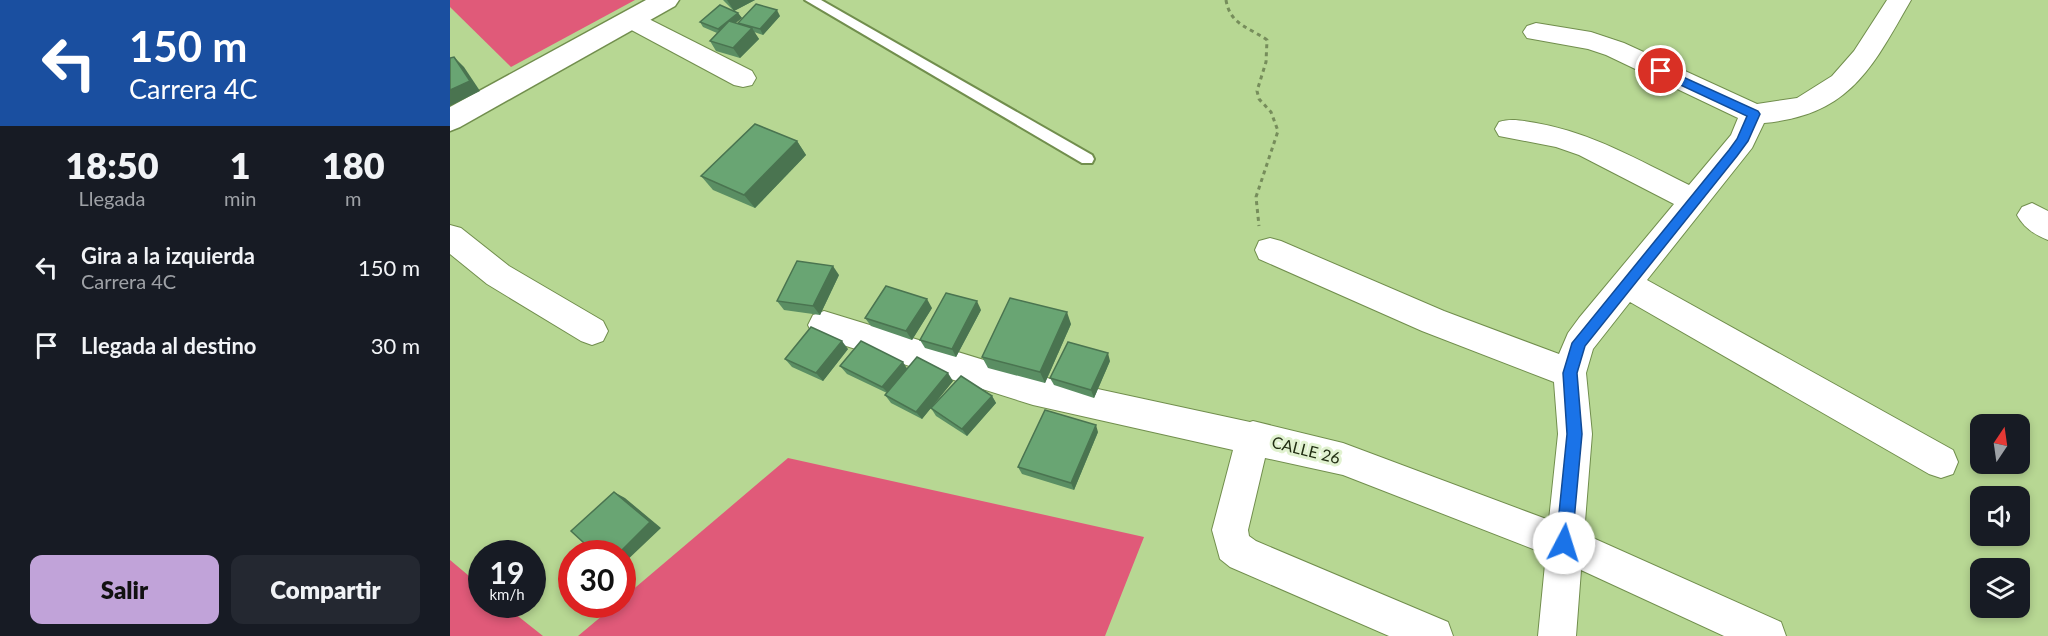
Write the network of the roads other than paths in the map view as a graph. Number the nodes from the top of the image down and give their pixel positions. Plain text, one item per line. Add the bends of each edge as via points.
1 (666, 0) edge
2 (811, 0) edge
3 (1899, 0) edge
4 (633, 20) junction
5 (1536, 32) dead end
6 (743, 78) dead end
7 (1754, 114) junction
8 (450, 120) edge
9 (1509, 129) dead end
10 (1087, 159) dead end
11 (1694, 201) junction
12 (450, 237) edge
13 (1270, 250) road end
14 (1626, 284) junction
15 (824, 325) dead end
16 (592, 331) dead end
17 (1570, 373) junction
18 (1253, 437) junction
19 (1941, 462) dead end
20 (1564, 543) junction
21 (1434, 636) edge
22 (1557, 636) edge
23 (1767, 636) edge

1 - 4 main road
2 - 10 lane
3 - 7 street via 1858,67 1834,89 1812,103
4 - 6 street
4 - 8 main road
5 - 7 street via 1615,49
7 - 11 street via 1742,141
9 - 11 street via 1589,147
11 - 14 street
12 - 16 street via 498,275
13 - 17 street via 1433,321
14 - 17 street via 1579,343
14 - 19 street
15 - 18 street, CALLE 26 via 1033,390
17 - 20 street via 1575,434
18 - 20 street, CALLE 26 via 1343,459
18 - 21 street via 1230,530 1233,546 1243,554
20 - 22 street
20 - 23 street, CALLE 26

